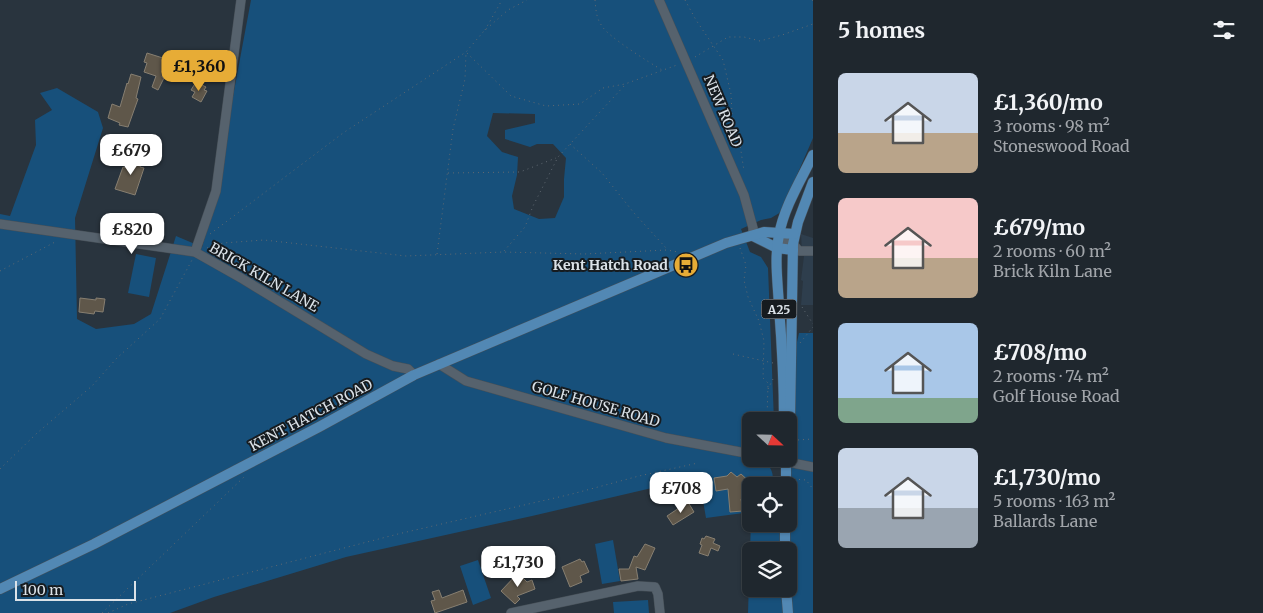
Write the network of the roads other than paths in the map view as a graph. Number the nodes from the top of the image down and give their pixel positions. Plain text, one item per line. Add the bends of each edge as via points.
1 (241, 0) edge
2 (659, 0) edge
3 (813, 155) edge
4 (813, 182) edge
5 (0, 224) edge
6 (753, 236) junction
7 (778, 241) junction
8 (793, 242) junction
9 (813, 251) edge
10 (195, 252) junction
11 (439, 364) junction
12 (414, 375) junction
13 (783, 412) edge
14 (790, 412) edge
15 (742, 452) edge
16 (798, 463) edge
17 (813, 467) edge
18 (0, 589) edge
19 (787, 597) edge
20 (510, 613) edge
21 (660, 613) edge
22 (788, 613) edge

1 - 10 street via 216,192
2 - 6 street, NEW ROAD via 744,195
3 - 7 main road, A25 via 786,214
4 - 8 main road
5 - 10 street, BRICK KILN LANE
6 - 7 main road
6 - 11 main road, KENT HATCH ROAD via 693,257
7 - 8 main road
7 - 8 main road
7 - 13 main road, A25 via 776,365
8 - 9 street via 799,251
8 - 14 main road
10 - 12 street, BRICK KILN LANE via 366,354 408,369
11 - 12 main road, KENT HATCH ROAD
11 - 15 street, GOLF HOUSE ROAD via 466,381 666,438
12 - 18 main road, KENT HATCH ROAD via 110,536
16 - 17 street
19 - 22 main road
20 - 21 street via 650,586 655,587 658,594

